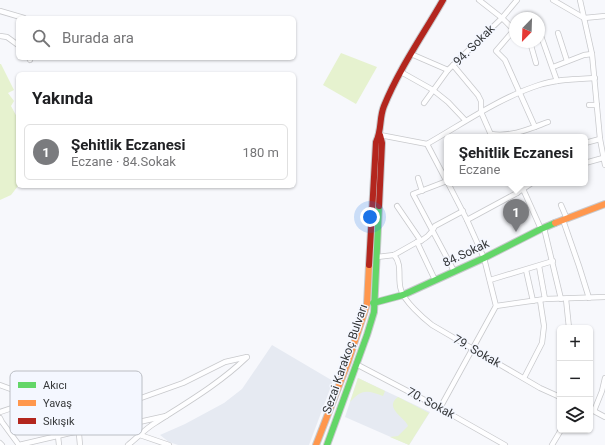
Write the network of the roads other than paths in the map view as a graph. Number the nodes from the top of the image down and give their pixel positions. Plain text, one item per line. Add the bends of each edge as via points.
1 (443, 0) edge
2 (479, 0) edge
3 (517, 0) edge
4 (553, 0) edge
5 (580, 0) edge
6 (0, 11) edge
7 (17, 16) edge
8 (605, 16) edge
9 (502, 18) junction
10 (584, 18) junction
11 (509, 26) edge
12 (558, 33) dead end
13 (0, 36) edge
14 (509, 37) edge
15 (16, 44) edge
16 (545, 46) edge
17 (532, 48) edge
18 (411, 54) junction
19 (592, 54) junction
20 (567, 61) junction
21 (536, 63) dead end
22 (453, 66) junction
23 (553, 67) junction
24 (448, 70) junction
25 (401, 72) junction
26 (595, 78) junction
27 (558, 81) junction
28 (433, 90) junction
29 (520, 92) junction
30 (424, 103) dead end
31 (589, 105) dead end
32 (598, 105) junction
33 (481, 112) junction
34 (464, 120) junction
35 (548, 122) dead end
36 (535, 127) junction
37 (491, 134) edge
38 (516, 134) edge
39 (380, 136) junction
40 (600, 139) junction
41 (588, 142) edge
42 (427, 144) junction
43 (604, 158) junction
44 (588, 162) edge
45 (605, 165) edge
46 (444, 176) edge
47 (418, 178) dead end
48 (444, 183) edge
49 (449, 186) edge
50 (514, 186) edge
51 (528, 186) edge
52 (523, 189) junction
53 (422, 191) junction
54 (517, 193) junction
55 (605, 204) edge
56 (561, 205) dead end
57 (397, 206) dead end
58 (463, 211) junction
59 (565, 219) junction
60 (467, 220) junction
61 (542, 229) junction
62 (433, 231) junction
63 (419, 241) junction
64 (394, 255) junction
65 (378, 257) junction
66 (484, 258) junction
67 (553, 261) junction
68 (539, 266) junction
69 (526, 270) junction
70 (454, 271) junction
71 (435, 280) junction
72 (490, 280) junction
73 (402, 295) junction
74 (605, 297) edge
75 (589, 298) junction
76 (563, 299) junction
77 (542, 300) junction
78 (533, 301) junction
79 (375, 303) junction
80 (367, 304) junction
81 (496, 306) junction
82 (568, 325) edge
83 (472, 348) junction
84 (356, 364) junction
85 (524, 378) junction
86 (605, 378) edge
87 (0, 385) edge
88 (10, 389) edge
89 (0, 392) edge
90 (557, 396) edge
91 (142, 398) edge
92 (440, 408) junction
93 (593, 408) edge
94 (10, 409) edge
95 (593, 411) edge
96 (0, 412) edge
97 (166, 416) junction
98 (605, 417) edge
99 (0, 418) edge
100 (142, 421) edge
101 (10, 433) edge
102 (142, 433) edge
103 (559, 433) edge
104 (12, 435) edge
105 (63, 435) edge
106 (78, 435) edge
107 (140, 435) joint
108 (58, 436) junction
109 (0, 442) edge
110 (2, 445) edge
111 (59, 445) edge
112 (80, 445) edge
113 (128, 445) edge
114 (169, 445) edge
115 (316, 445) edge
116 (327, 445) edge
117 (505, 445) edge
118 (552, 445) edge

1 - 18 street
2 - 9 street
3 - 9 street, 94. Sokak
4 - 10 street
5 - 10 street
6 - 7 street
8 - 10 street
9 - 11 street
9 - 22 street, 94. Sokak
10 - 19 street
12 - 20 street
13 - 15 street via 7,37
14 - 29 street via 496,51 505,60
16 - 23 street
17 - 21 street
18 - 24 street
18 - 25 street
19 - 20 street
19 - 26 street
20 - 23 street
22 - 24 street, 94. Sokak
22 - 33 street via 478,95
23 - 27 street
24 - 28 street, 94. Sokak
25 - 28 street
25 - 39 street via 383,108
26 - 27 street
26 - 32 street
27 - 29 street via 540,84
28 - 30 street, 94. Sokak
28 - 34 street
29 - 33 street
29 - 36 street
31 - 32 street
32 - 40 street
33 - 34 street
33 - 37 street
34 - 42 street
35 - 36 street
36 - 38 street
39 - 42 street
39 - 65 street, Sezai Karakoç Bulvarı via 382,143
39 - 80 street via 376,142
40 - 41 street
40 - 43 street
42 - 46 street
43 - 44 street
43 - 45 street
47 - 53 street
48 - 53 street
49 - 58 street
50 - 54 street
51 - 52 street
52 - 54 street
52 - 61 street
53 - 62 street via 413,194
54 - 60 street
55 - 59 street, 84.Sokak
56 - 59 street
57 - 63 street
58 - 60 street
58 - 62 street via 435,226
59 - 61 street, 84.Sokak
59 - 75 street
60 - 66 street
61 - 66 street, 84.Sokak
61 - 67 street
62 - 63 street
62 - 70 street
63 - 64 street
63 - 71 street
64 - 65 street
64 - 73 street via 400,265
65 - 79 street, Sezai Karakoç Bulvarı
66 - 70 street, 84.Sokak
66 - 72 street
67 - 68 street
67 - 76 street
68 - 69 street
68 - 77 street
69 - 72 street
69 - 78 street
70 - 71 street, 84.Sokak
71 - 73 street, 84.Sokak
72 - 81 street
73 - 79 street, 84.Sokak
73 - 83 street, 79. Sokak via 428,322
74 - 75 street
75 - 76 street
76 - 77 street
76 - 82 street
77 - 78 street
77 - 85 street via 542,343
78 - 81 street
79 - 80 street, 84.Sokak
79 - 84 street, Sezai Karakoç Bulvarı
80 - 115 street
81 - 83 street
83 - 85 street, 79. Sokak
83 - 92 street
84 - 92 street, 70. Sokak
84 - 116 street, Sezai Karakoç Bulvarı
85 - 90 street, 79. Sokak
86 - 93 street via 602,391
87 - 88 street
87 - 89 street
91 - 97 street via 183,383 225,362 247,357
92 - 117 street, 70. Sokak
94 - 96 street
95 - 98 street
97 - 100 street
97 - 102 street
99 - 101 street
103 - 118 street
104 - 108 street via 19,445
105 - 108 street
106 - 112 street
107 - 113 street
107 - 114 street
108 - 111 street
109 - 110 street

